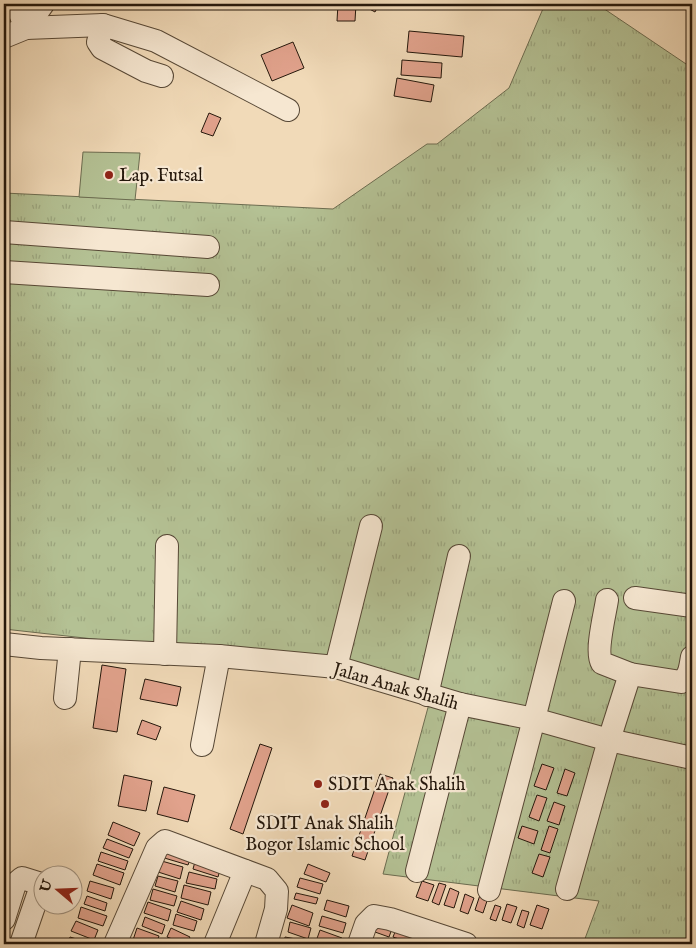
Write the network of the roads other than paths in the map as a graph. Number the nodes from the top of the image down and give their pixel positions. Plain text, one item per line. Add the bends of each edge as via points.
1 (16, 4) edge
2 (44, 4) edge
3 (103, 25) junction
4 (26, 28) junction
5 (4, 36) edge
6 (162, 76) dead end
7 (288, 110) dead end
8 (4, 232) edge
9 (208, 247) dead end
10 (4, 272) edge
11 (208, 285) dead end
12 (370, 526) dead end
13 (167, 546) dead end
14 (459, 556) dead end
15 (635, 598) dead end
16 (607, 600) dead end
17 (564, 601) dead end
18 (692, 606) edge
19 (4, 644) edge
20 (70, 649) junction
21 (165, 654) junction
22 (219, 656) junction
23 (692, 657) edge
24 (336, 667) junction
25 (630, 674) junction
26 (427, 695) junction
27 (65, 698) dead end
28 (460, 704) junction
29 (534, 719) junction
30 (609, 740) junction
31 (202, 745) dead end
32 (692, 758) edge
33 (245, 871) junction
34 (417, 871) dead end
35 (567, 889) dead end
36 (489, 890) dead end
37 (4, 919) edge
38 (457, 943) edge
39 (21, 944) edge
40 (115, 944) edge
41 (215, 944) edge
42 (266, 944) edge
43 (359, 944) edge

1 - 4 street
2 - 4 street
3 - 4 street
3 - 6 street via 98,42 102,48
3 - 7 street via 156,41
4 - 5 street
8 - 9 street
10 - 11 street
12 - 24 street
13 - 21 street
14 - 26 street
15 - 18 street
16 - 25 street via 600,660
17 - 29 street
19 - 20 street, Jalan Anak Shalih
20 - 21 street, Jalan Anak Shalih
20 - 27 street
21 - 22 street, Jalan Anak Shalih
22 - 24 street, Jalan Anak Shalih
22 - 31 street
23 - 25 street via 690,672 681,682
24 - 26 street, Jalan Anak Shalih
25 - 30 street
26 - 28 street, Jalan Anak Shalih
28 - 29 street, Jalan Anak Shalih
28 - 34 street
29 - 30 street, Jalan Anak Shalih
29 - 36 street
30 - 32 street, Jalan Anak Shalih
30 - 35 street
33 - 40 street via 165,841 156,848
33 - 41 street
33 - 42 street via 267,879 277,891 276,909
37 - 39 street via 18,880 22,878 38,883 40,889
38 - 43 street via 374,916 366,924

